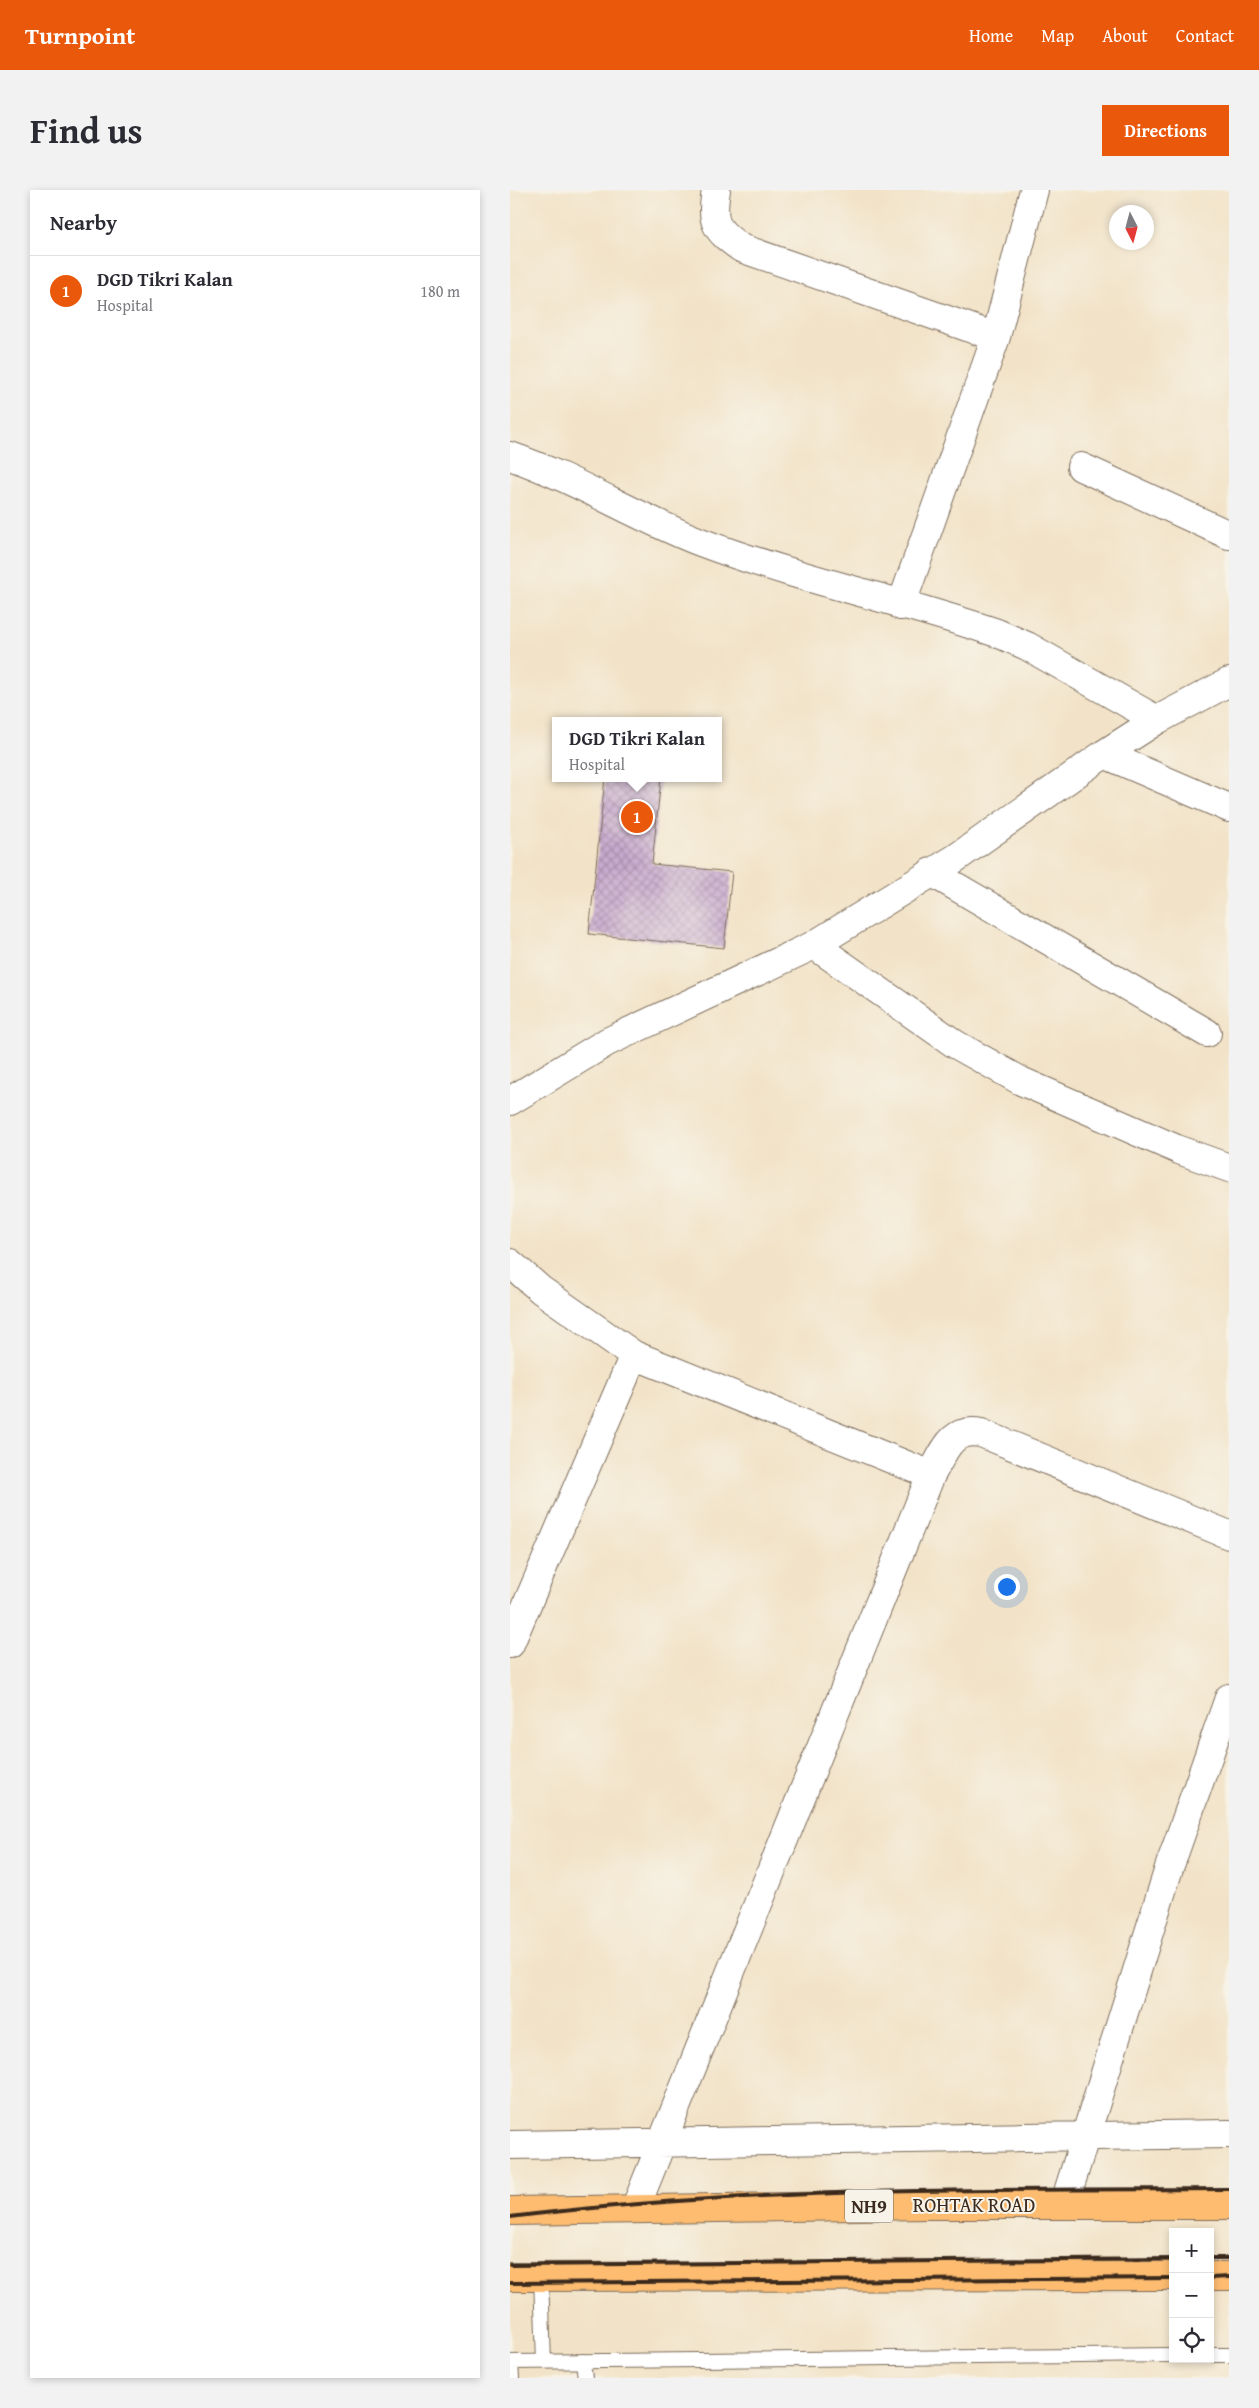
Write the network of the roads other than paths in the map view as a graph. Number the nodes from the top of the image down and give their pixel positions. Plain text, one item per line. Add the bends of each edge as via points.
1 (716, 190) edge
2 (1034, 190) edge
3 (996, 336) junction
4 (510, 456) edge
5 (1081, 467) dead end
6 (1229, 535) edge
7 (902, 606) junction
8 (1229, 682) edge
9 (1157, 720) junction
10 (1104, 754) junction
11 (1229, 808) edge
12 (931, 872) junction
13 (814, 945) junction
14 (1207, 1033) dead end
15 (510, 1101) edge
16 (1229, 1168) edge
17 (510, 1263) edge
18 (634, 1355) junction
19 (931, 1475) junction
20 (1229, 1535) edge
21 (510, 1644) edge
22 (1229, 1698) edge
23 (1229, 2134) edge
24 (1086, 2135) junction
25 (661, 2144) junction
26 (510, 2146) edge
27 (1229, 2204) edge
28 (1064, 2205) junction
29 (635, 2209) junction
30 (510, 2211) edge
31 (1169, 2276) edge
32 (1214, 2276) edge
33 (1229, 2276) edge
34 (510, 2277) edge
35 (541, 2277) junction
36 (1169, 2355) edge
37 (1214, 2355) edge
38 (1229, 2355) edge
39 (583, 2361) junction
40 (510, 2362) edge
41 (544, 2362) junction
42 (512, 2378) edge
43 (585, 2378) edge

1 - 3 street via 714,224 740,248
2 - 3 street
3 - 7 street
4 - 7 street via 582,485 628,510 706,544
5 - 6 street
7 - 9 street via 956,619 1027,646
8 - 9 street
9 - 10 street
10 - 11 street
10 - 12 street via 956,858
12 - 13 street
12 - 14 street
13 - 15 street via 607,1042
13 - 16 street via 955,1044 1021,1081 1179,1150
17 - 18 street via 541,1290
18 - 19 street
18 - 21 street
19 - 20 street via 955,1436 968,1430
19 - 25 street
22 - 24 street via 1170,1868
23 - 24 street
24 - 25 street
24 - 28 street
25 - 26 street
25 - 29 street
27 - 28 highway, ROHTAK ROAD / NH9
28 - 29 highway, ROHTAK ROAD / NH9
29 - 30 highway, ROHTAK ROAD / NH9
31 - 35 highway
32 - 33 highway
34 - 35 highway
35 - 41 lane
36 - 39 lane
37 - 38 lane
39 - 41 lane
39 - 43 lane
40 - 41 lane
40 - 42 lane

